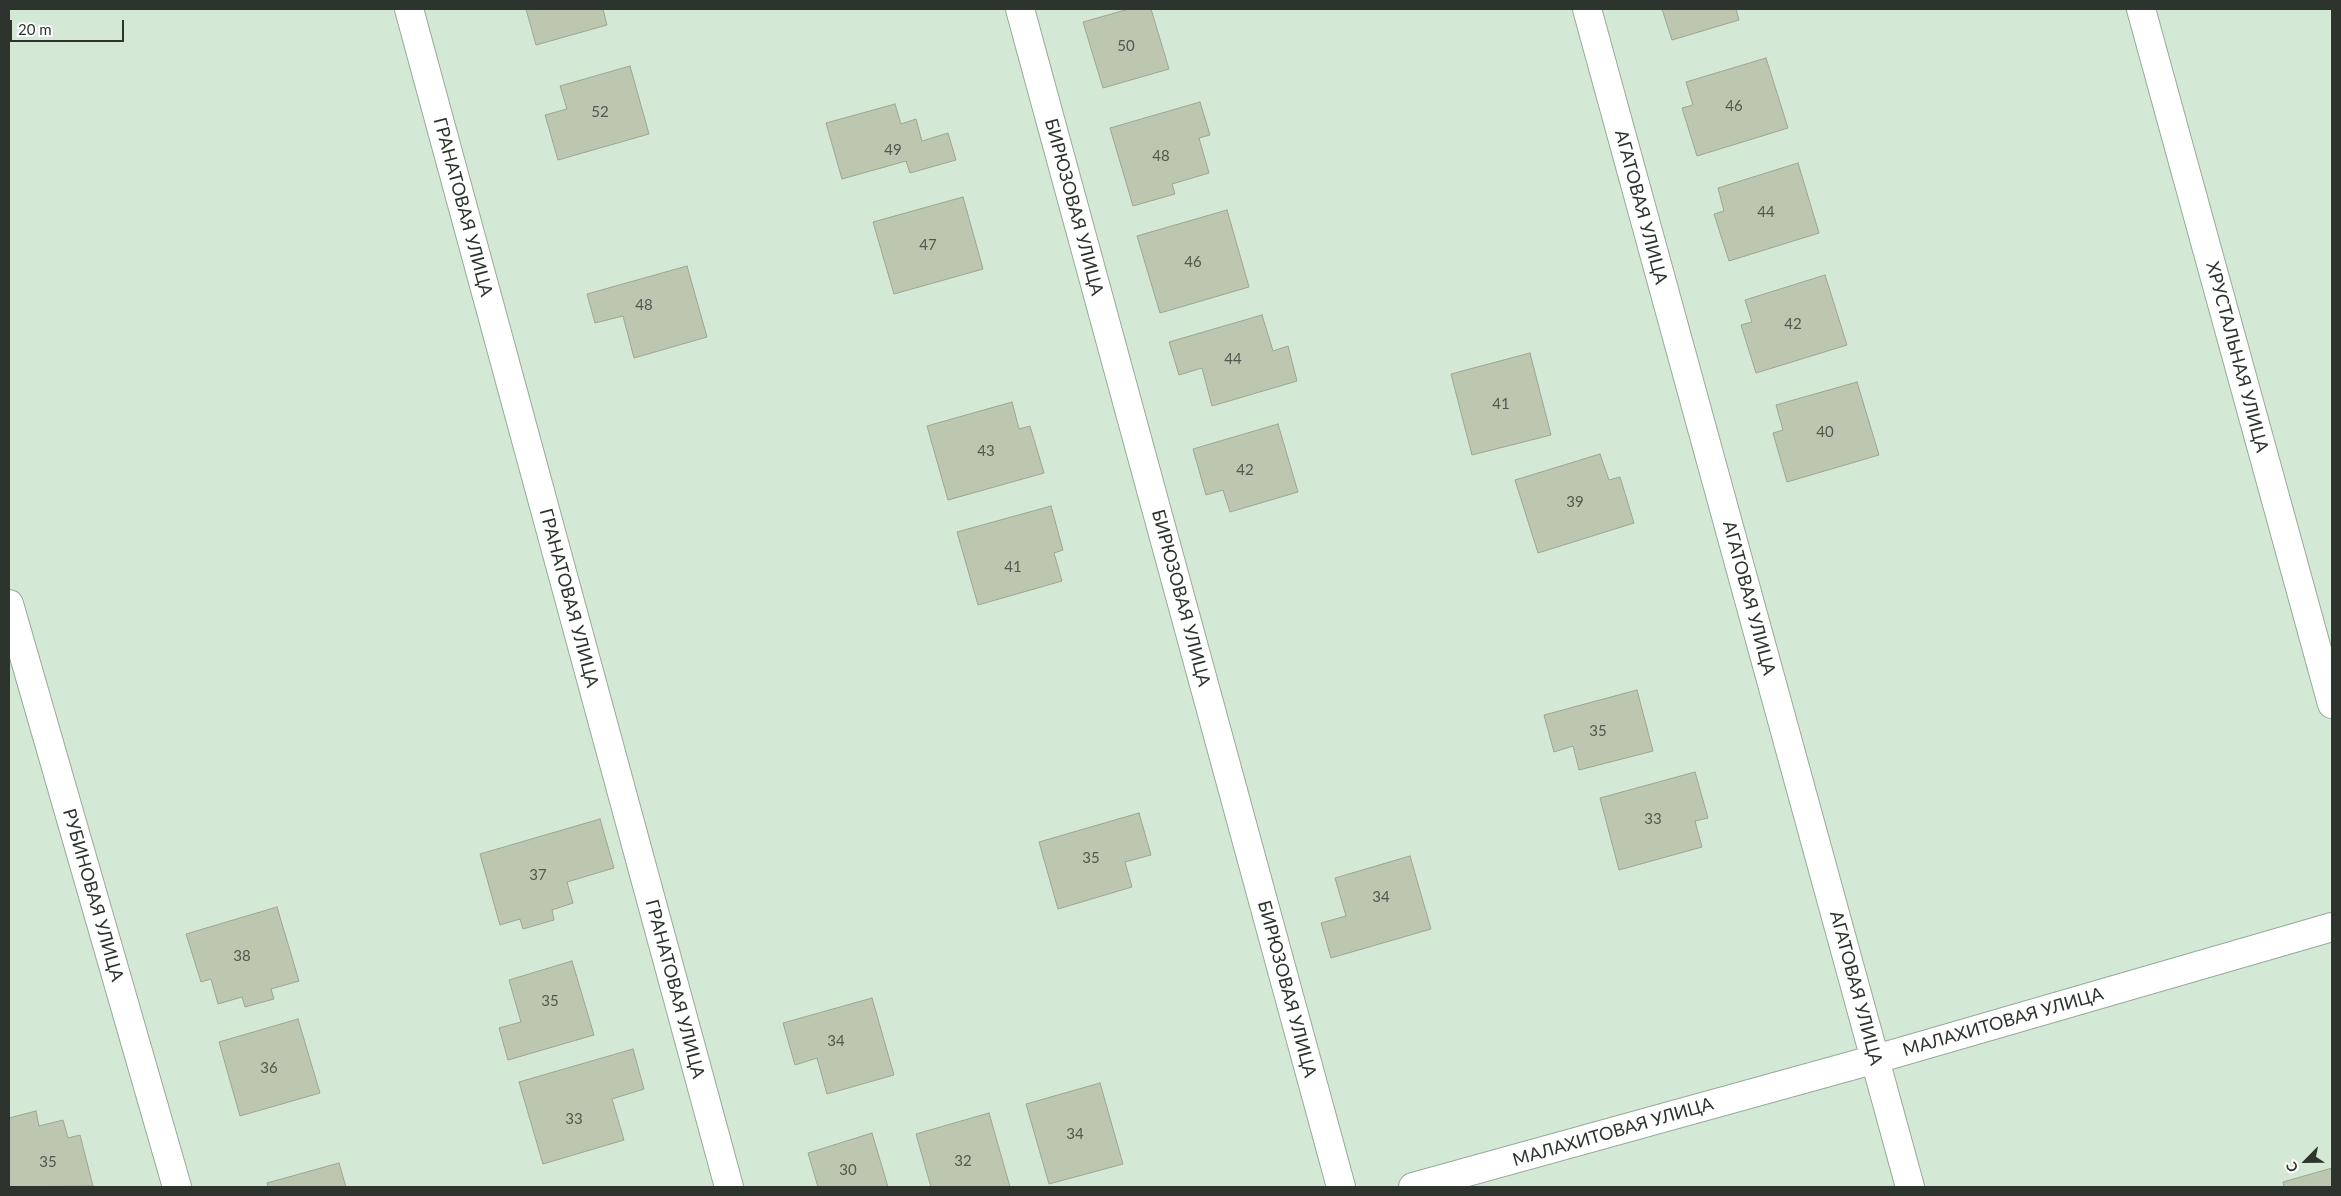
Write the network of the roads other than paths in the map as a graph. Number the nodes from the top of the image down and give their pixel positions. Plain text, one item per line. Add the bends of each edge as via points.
1 (409, 9) edge
2 (1020, 9) edge
3 (1586, 9) edge
4 (2141, 9) edge
5 (9, 604) edge
6 (2332, 704) edge
7 (2332, 927) edge
8 (1876, 1059) junction
9 (177, 1187) edge
10 (729, 1187) edge
11 (1341, 1187) edge
12 (1413, 1187) edge
13 (1910, 1187) edge

1 - 10 street, ГРАНАТОВАЯ УЛИЦА
2 - 11 street, БИРЮЗОВАЯ УЛИЦА
3 - 8 street, АГАТОВАЯ УЛИЦА
4 - 6 street, ХРУСТАЛЬНАЯ УЛИЦА
5 - 9 street, РУБИНОВАЯ УЛИЦА
7 - 8 street, МАЛАХИТОВАЯ УЛИЦА
8 - 12 street, МАЛАХИТОВАЯ УЛИЦА
8 - 13 street, АГАТОВАЯ УЛИЦА

